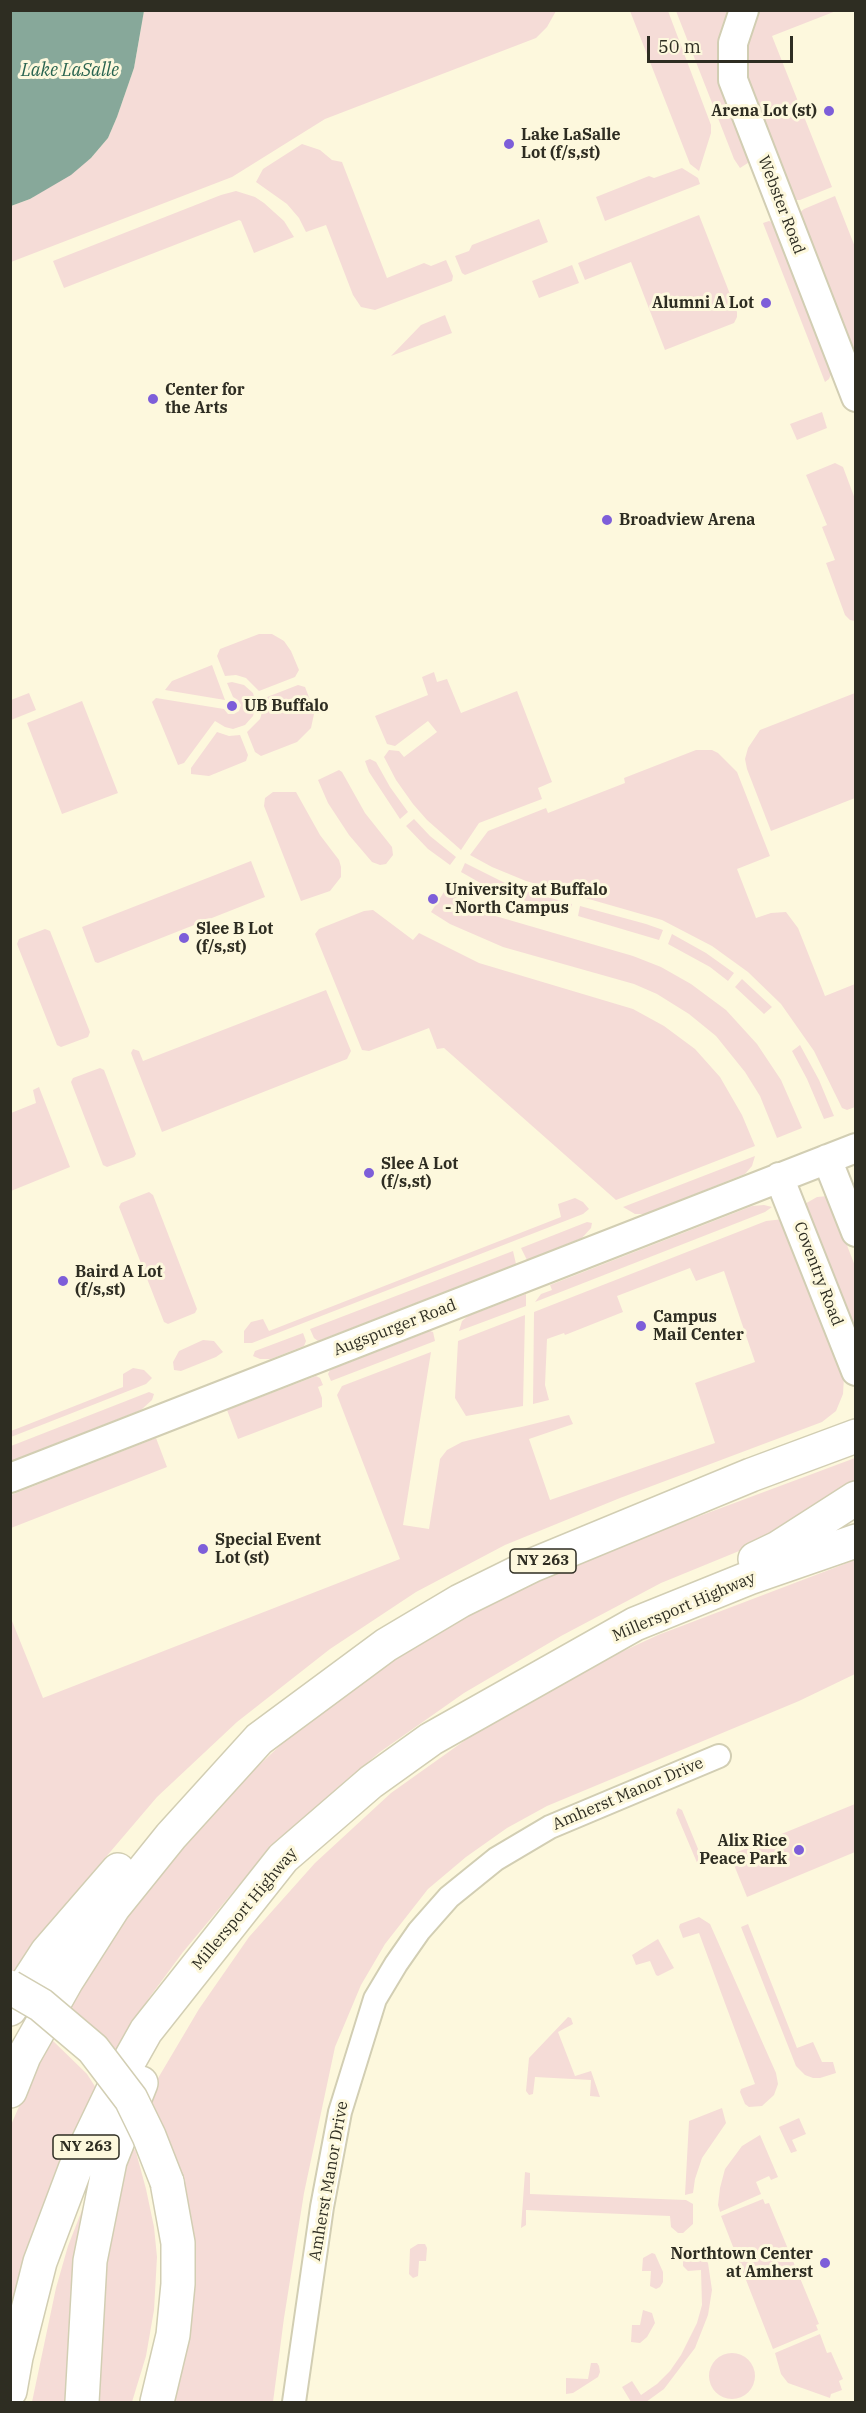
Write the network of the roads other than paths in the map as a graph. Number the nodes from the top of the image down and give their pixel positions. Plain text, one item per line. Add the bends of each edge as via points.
1 (744, 10) edge
2 (855, 397) edge
3 (855, 1148) edge
4 (827, 1159) junction
5 (779, 1177) junction
6 (855, 1232) edge
7 (855, 1371) edge
8 (855, 1436) edge
9 (10, 1478) edge
10 (855, 1498) edge
11 (855, 1541) edge
12 (635, 1624) junction
13 (259, 1739) junction
14 (719, 1756) dead end
15 (224, 1932) junction
16 (10, 1987) edge
17 (10, 2009) edge
18 (10, 2091) edge
19 (10, 2391) edge
20 (82, 2403) edge
21 (158, 2403) edge
22 (294, 2403) edge

1 - 2 street, Webster Road via 733,43 733,80
3 - 4 street
4 - 5 street, Augspurger Road
4 - 6 street
5 - 7 street, Coventry Road
5 - 9 street, Augspurger Road
8 - 13 main road, NY 263 via 543,1561 460,1601 386,1645
10 - 12 main road via 778,1548 721,1574
11 - 12 main road, Millersport Highway / NY 263
12 - 15 main road, Millersport Highway / NY 263 via 431,1739 371,1782 283,1858
13 - 17 main road via 169,1809 47,1953
13 - 18 main road, NY 263 via 171,1836 113,1908 24,2056
14 - 22 street, Amherst Manor Drive via 550,1827 496,1859 449,1897 396,1964 375,1999 340,2112
15 - 19 main road, Millersport Highway / NY 263 via 146,2031 75,2169 40,2262
15 - 20 main road via 195,1991 150,2063 110,2162 90,2261
16 - 21 main road, bridge via 41,2005 93,2049 131,2099 167,2182 178,2243 178,2284 173,2335

